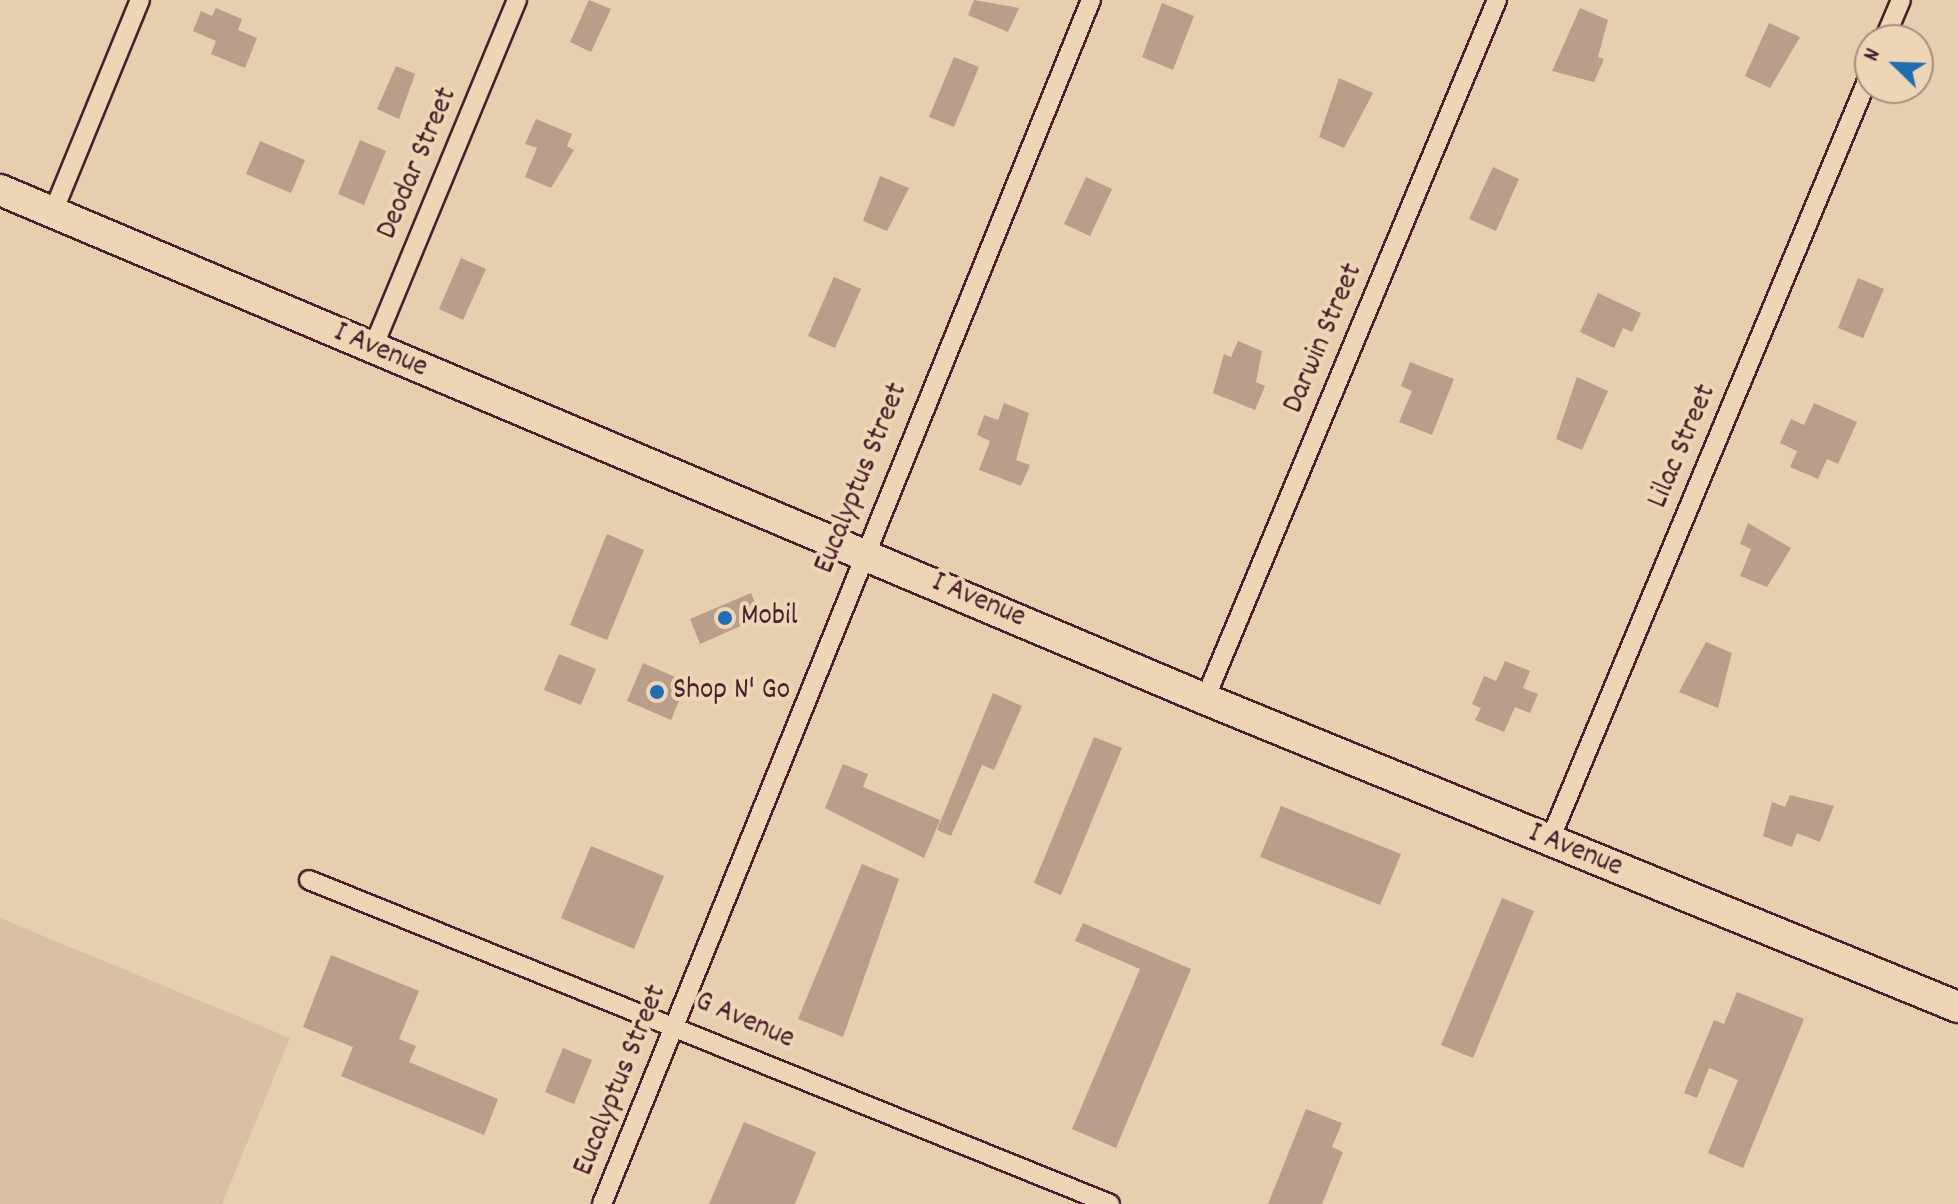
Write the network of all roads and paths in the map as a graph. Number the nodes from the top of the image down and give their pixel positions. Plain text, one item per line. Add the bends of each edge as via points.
1 (140, 0) edge
2 (517, 0) edge
3 (1091, 0) edge
4 (1497, 0) edge
5 (1901, 0) edge
6 (1891, 24) edge
7 (1857, 104) edge
8 (0, 190) edge
9 (53, 212) junction
10 (372, 350) junction
11 (862, 553) junction
12 (1205, 699) junction
13 (1549, 842) junction
14 (309, 880) dead end
15 (1958, 1007) edge
16 (676, 1024) junction
17 (602, 1204) edge
18 (1110, 1204) edge

1 - 9 street
2 - 10 street, Deodar Street
3 - 11 street, Eucalyptus Street
4 - 12 street, Darwin Street
5 - 6 street
7 - 13 street, Lilac Street
8 - 9 main road, I Avenue
9 - 10 main road, I Avenue
10 - 11 main road, I Avenue
11 - 12 main road, I Avenue
11 - 16 street, Eucalyptus Street
12 - 13 main road, I Avenue
13 - 15 main road, I Avenue
14 - 16 street, G Avenue
16 - 17 street, Eucalyptus Street
16 - 18 street, G Avenue

